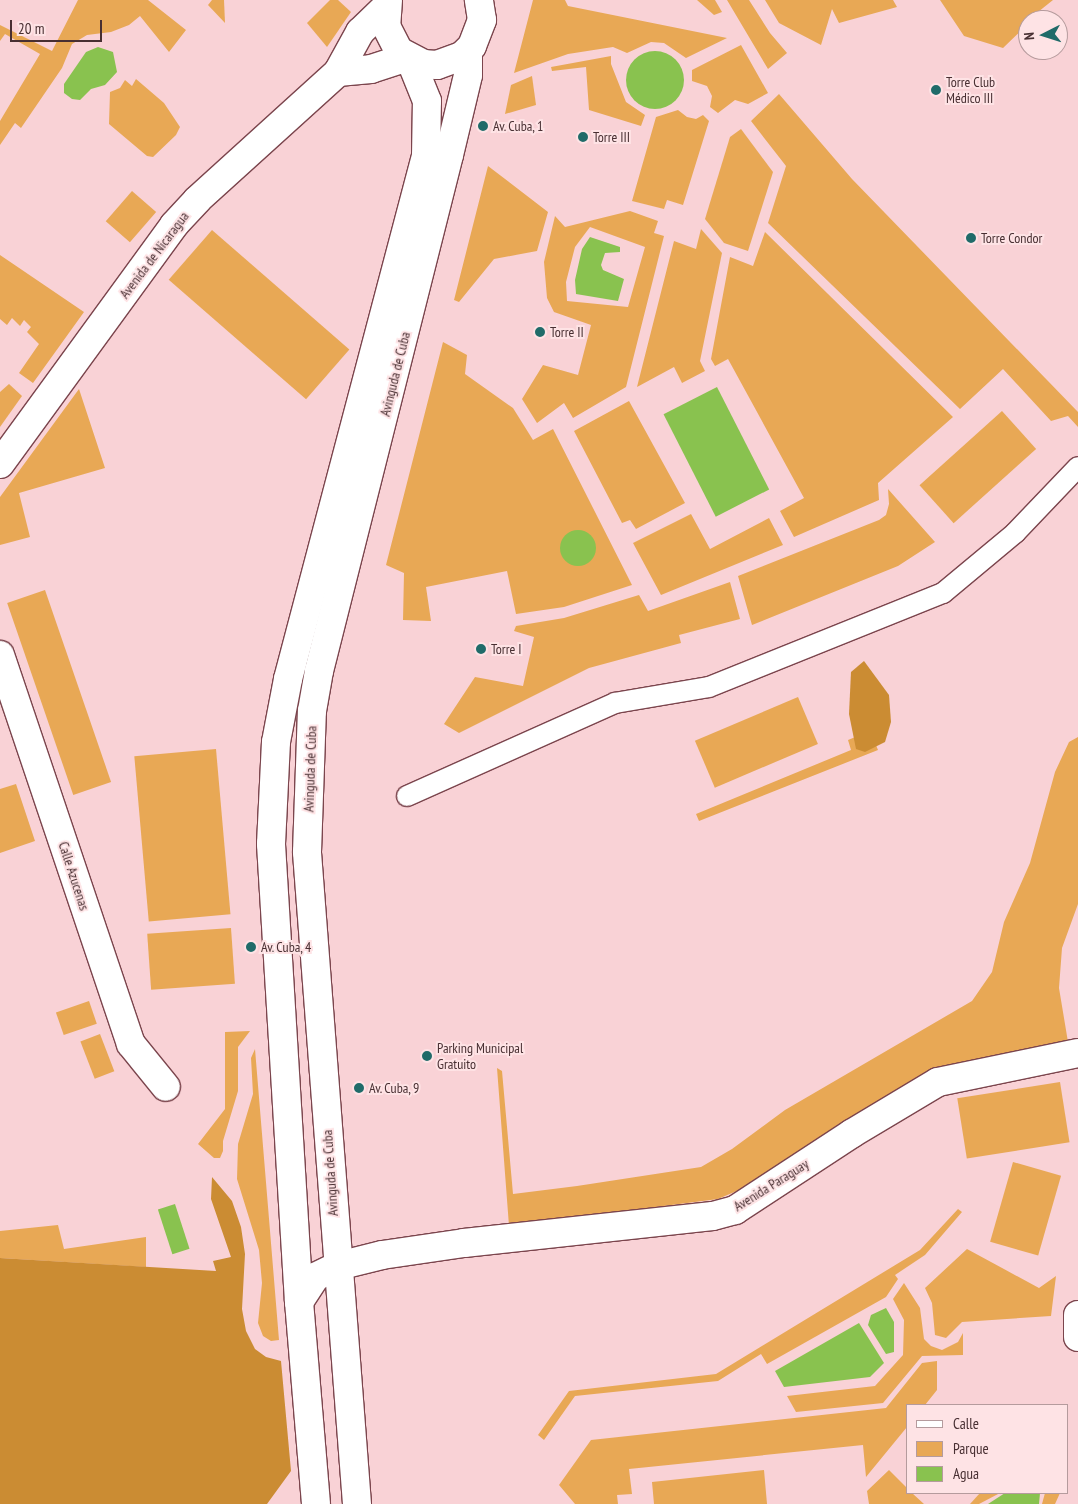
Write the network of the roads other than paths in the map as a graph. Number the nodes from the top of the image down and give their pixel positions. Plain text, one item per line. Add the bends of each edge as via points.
1 (482, 2) edge
2 (388, 3) edge
3 (468, 51) junction
4 (408, 58) junction
5 (338, 72) junction
6 (0, 464) edge
7 (1078, 467) edge
8 (0, 655) edge
9 (407, 796) dead end
10 (1078, 1053) edge
11 (166, 1087) dead end
12 (332, 1205) junction
13 (382, 1255) junction
14 (338, 1266) junction
15 (299, 1302) junction
16 (1078, 1315) edge
17 (1078, 1337) edge
18 (316, 1504) edge
19 (358, 1504) edge

1 - 3 main road via 479,34
2 - 4 main road, Avinguda de Cuba via 386,26 391,39
2 - 5 main road, Avenida de Nicaragua via 360,32
3 - 4 main road via 450,62 437,65
3 - 12 main road, Avinguda de Cuba via 468,75 319,671 312,711 308,852
4 - 5 main road via 371,69
4 - 15 main road, Avinguda de Cuba via 427,101 426,156 288,679 276,742 271,844
5 - 6 main road, Avenida de Nicaragua via 197,200 174,226
7 - 9 street via 1016,534 943,593 709,688 615,703
8 - 11 main road, Calle Azucenas via 131,1044
10 - 13 main road, Avenida Paraguay via 938,1082 735,1210 714,1216
12 - 13 main road via 344,1231 356,1244
12 - 14 main road, Avinguda de Cuba
13 - 14 main road, Avenida Paraguay
14 - 15 main road, Avenida Paraguay via 315,1277
14 - 19 main road, Avinguda de Cuba
15 - 18 main road, Avinguda de Cuba
16 - 17 main road

